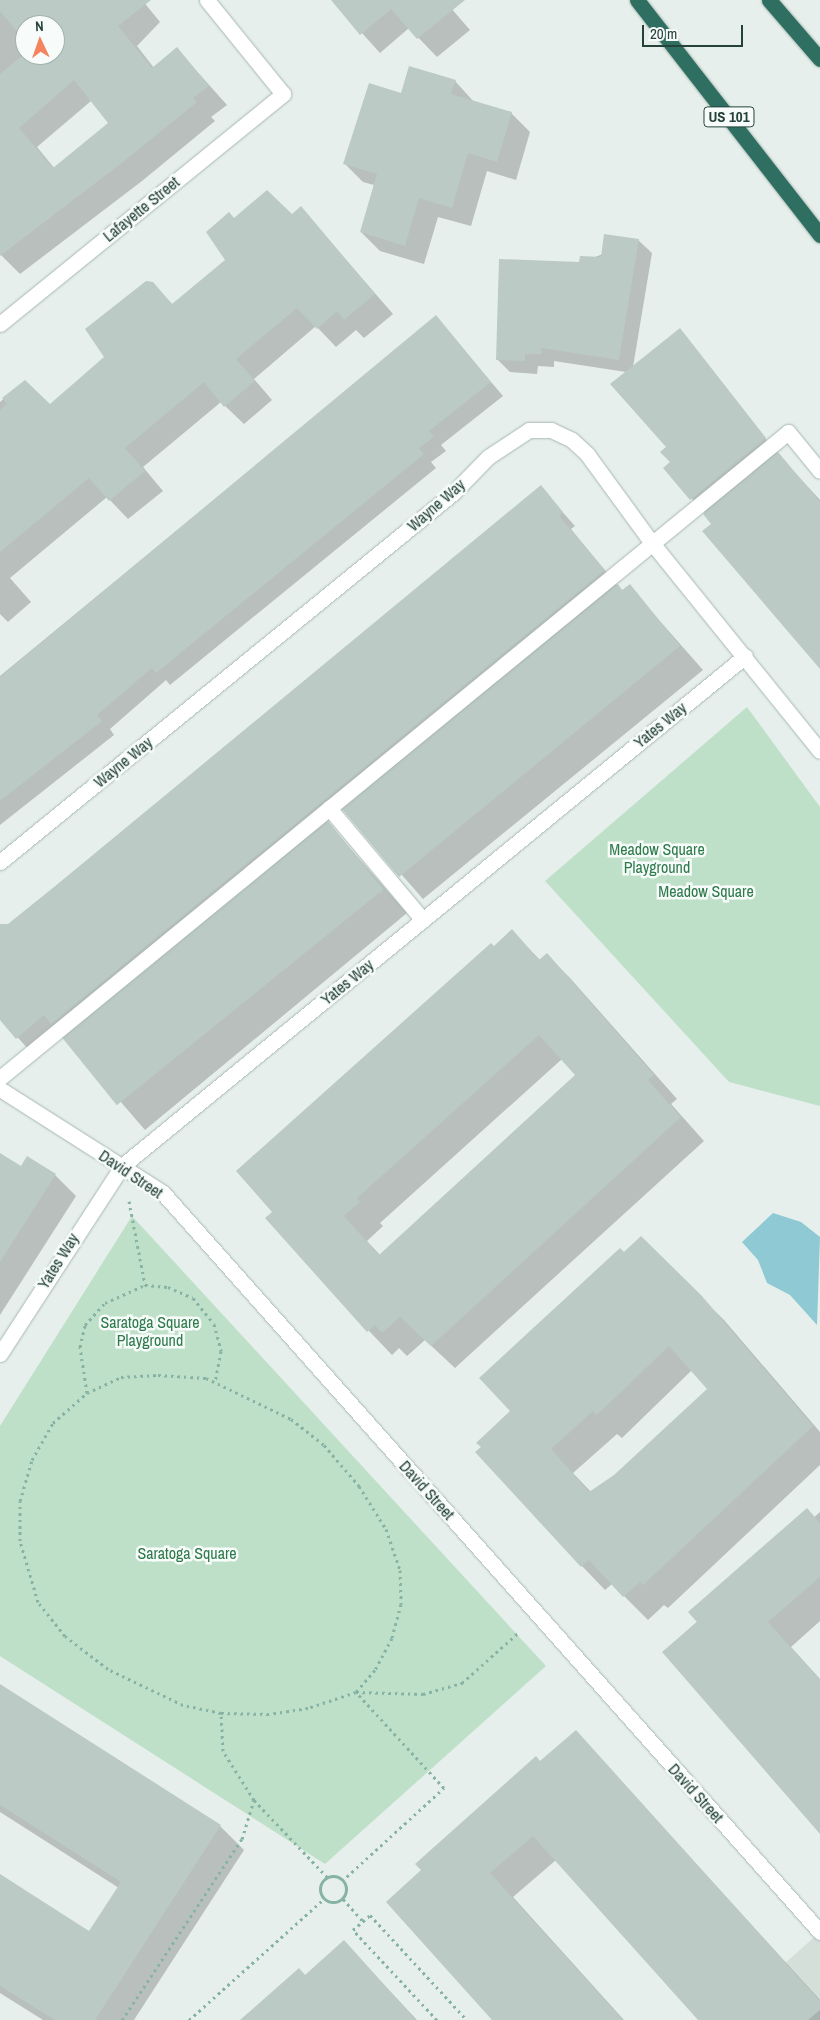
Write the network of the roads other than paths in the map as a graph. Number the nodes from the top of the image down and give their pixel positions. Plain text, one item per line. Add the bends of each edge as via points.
1 (207, 0) edge
2 (637, 0) edge
3 (769, 0) edge
4 (820, 59) edge
5 (820, 235) edge
6 (0, 324) edge
7 (820, 471) edge
8 (652, 543) junction
9 (745, 656) junction
10 (820, 751) edge
11 (329, 808) junction
12 (0, 862) edge
13 (423, 920) junction
14 (0, 1078) edge
15 (0, 1089) edge
16 (122, 1166) junction
17 (0, 1354) edge
18 (820, 1932) edge

1 - 6 street, Lafayette Street via 283,94
2 - 5 highway, US 101
3 - 4 highway
7 - 8 street via 788,432
8 - 9 street, Wayne Way
8 - 11 street
8 - 12 street, Wayne Way via 572,440 551,430 529,430 488,457 453,493
9 - 10 street, Wayne Way
9 - 13 street, Yates Way
11 - 13 street
11 - 14 street
13 - 16 street, Yates Way
15 - 16 street, David Street
16 - 17 street, Yates Way
16 - 18 street, David Street via 163,1193

